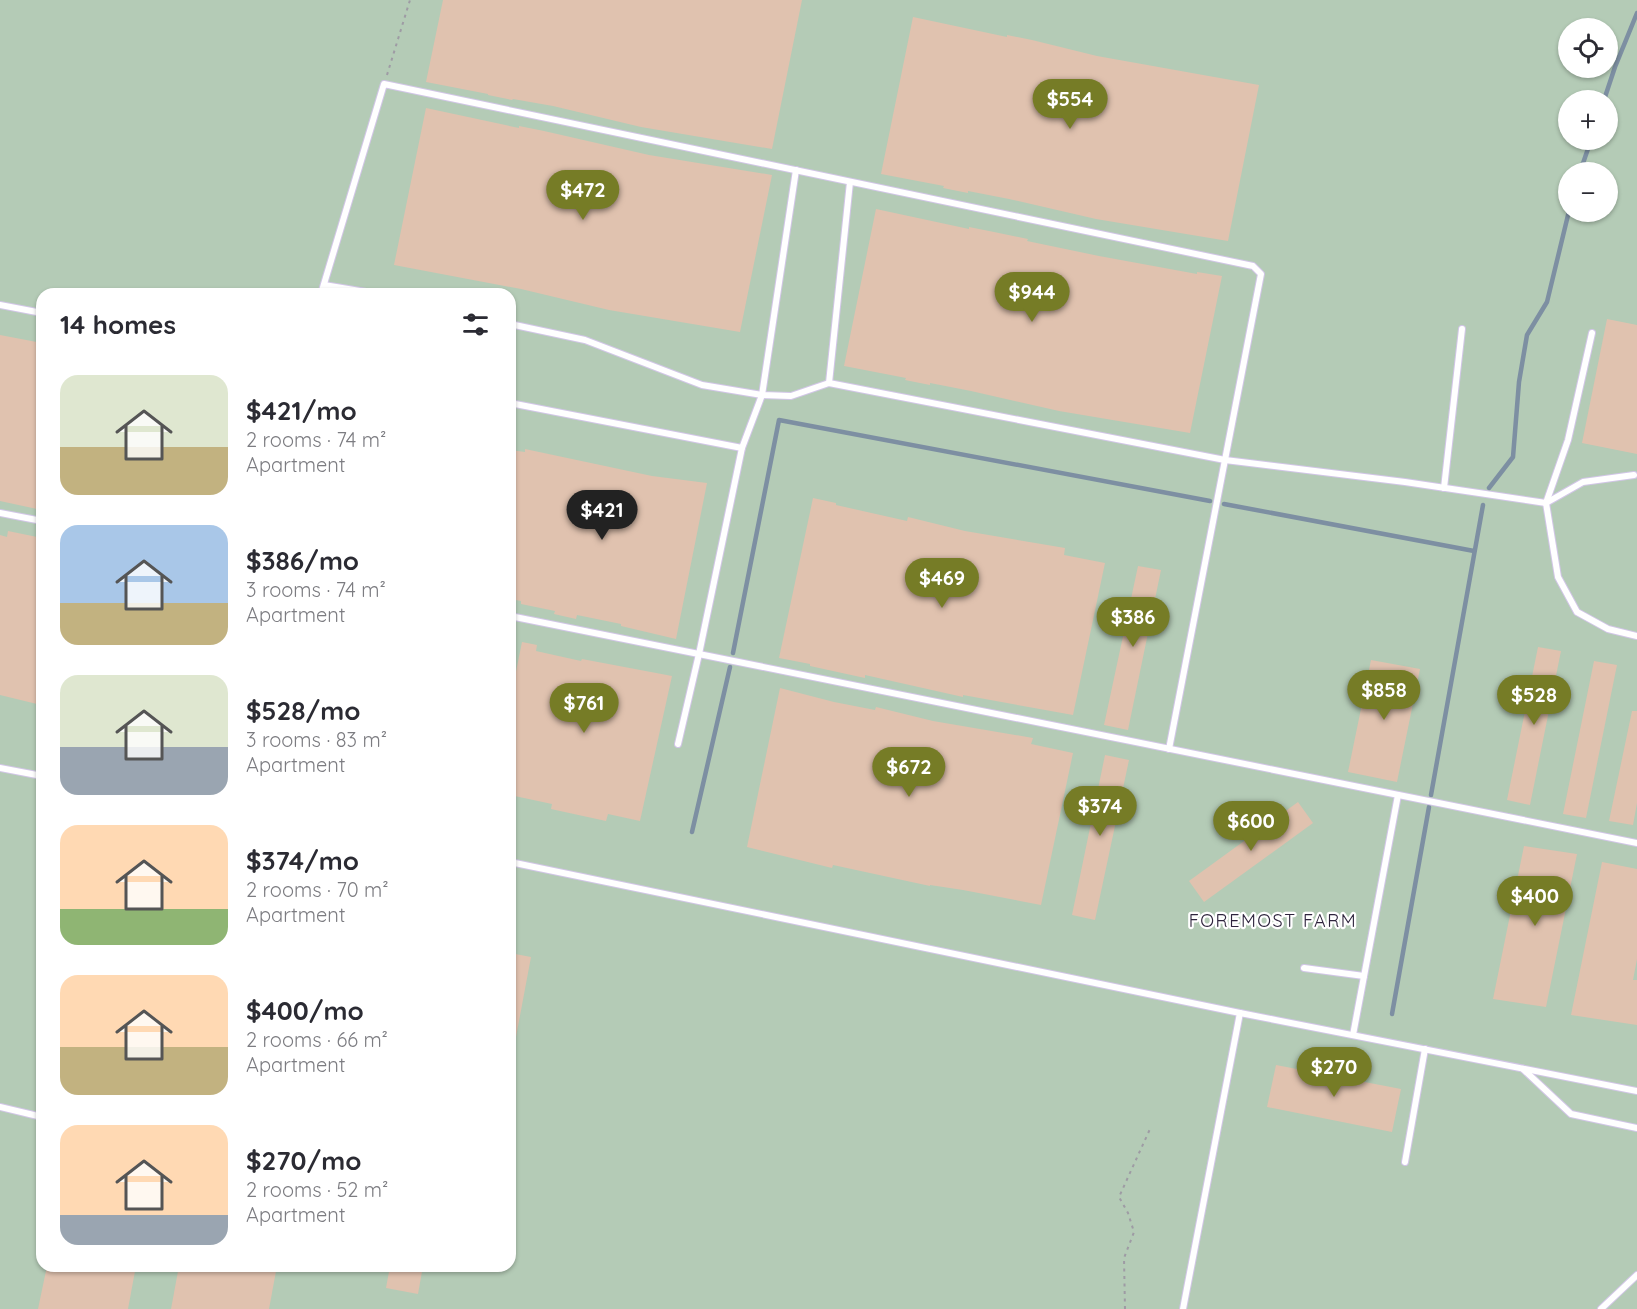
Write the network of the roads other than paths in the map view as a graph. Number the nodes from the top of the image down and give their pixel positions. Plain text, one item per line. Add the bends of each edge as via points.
1 (796, 170) junction
2 (850, 182) junction
3 (324, 285) junction
4 (323, 288) edge
5 (342, 288) edge
6 (0, 305) edge
7 (36, 312) edge
8 (516, 325) edge
9 (1462, 329) dead end
10 (1592, 333) dead end
11 (829, 384) junction
12 (762, 395) junction
13 (516, 404) edge
14 (742, 448) junction
15 (1225, 460) junction
16 (1634, 475) dead end
17 (1444, 488) junction
18 (1546, 503) junction
19 (0, 513) edge
20 (36, 520) edge
21 (516, 617) edge
22 (1637, 636) edge
23 (699, 654) junction
24 (678, 744) dead end
25 (1169, 749) junction
26 (0, 768) edge
27 (36, 775) edge
28 (1398, 795) junction
29 (1637, 843) edge
30 (516, 863) edge
31 (1304, 968) dead end
32 (1364, 976) junction
33 (1240, 1013) junction
34 (1353, 1035) junction
35 (1425, 1049) junction
36 (1523, 1069) junction
37 (1637, 1091) edge
38 (0, 1107) edge
39 (36, 1116) edge
40 (1637, 1128) edge
41 (1405, 1162) dead end
42 (1637, 1275) edge
43 (1182, 1309) edge
44 (1601, 1309) edge

1 - 2 lane
1 - 3 lane via 384,84
1 - 12 lane
2 - 11 lane
2 - 15 lane via 1253,266 1261,274
3 - 4 lane
3 - 5 lane
6 - 7 lane
8 - 12 lane via 585,340 702,385
9 - 17 lane
10 - 18 lane via 1568,440
11 - 12 lane via 791,396
11 - 15 lane
12 - 14 lane
13 - 14 lane
14 - 23 lane
15 - 17 lane
15 - 25 lane
16 - 18 lane via 1583,482
17 - 18 lane
18 - 22 lane via 1558,578 1577,612 1608,629
19 - 20 lane
21 - 23 lane
23 - 24 lane
23 - 25 lane
25 - 28 lane
26 - 27 lane
28 - 29 lane
28 - 32 lane
30 - 33 lane
31 - 32 lane
32 - 34 lane
33 - 34 lane
33 - 43 lane
34 - 35 lane
35 - 36 lane
35 - 41 lane
36 - 37 lane
36 - 40 lane via 1571,1114
38 - 39 lane
42 - 44 lane

